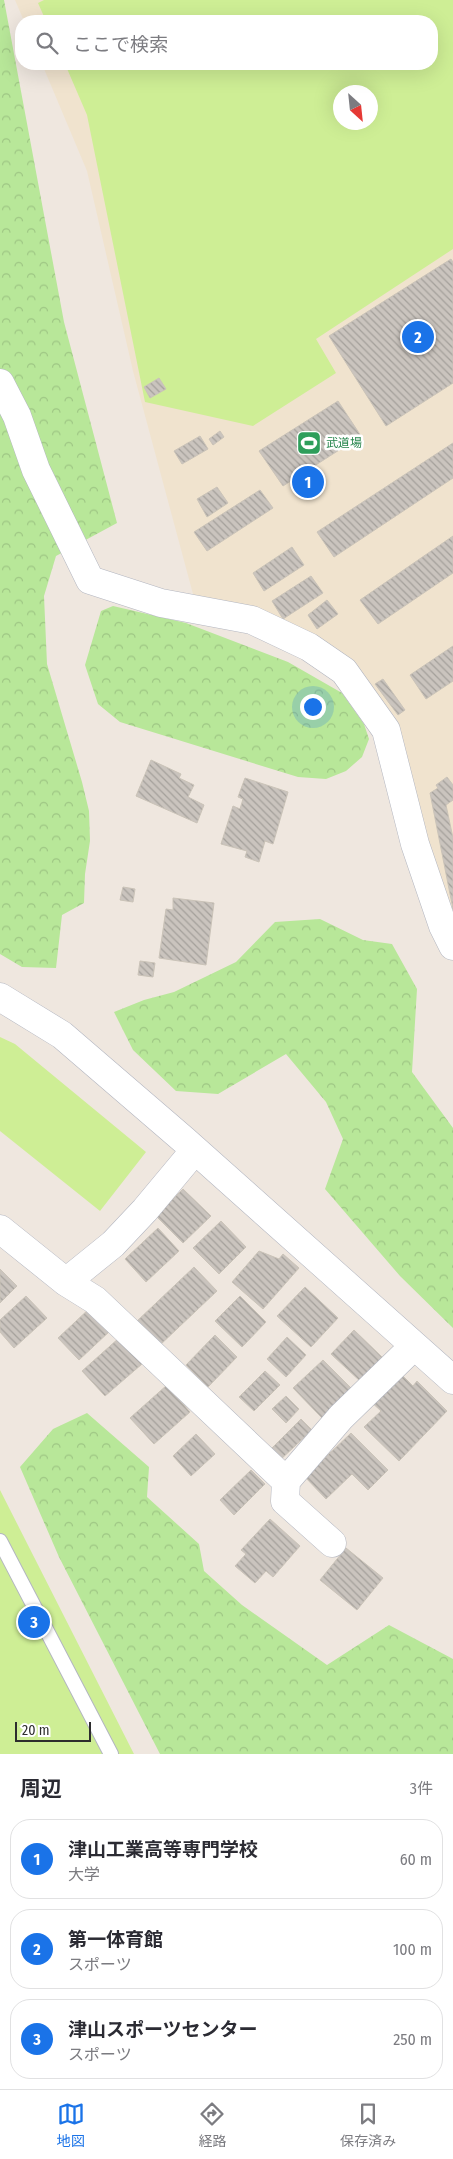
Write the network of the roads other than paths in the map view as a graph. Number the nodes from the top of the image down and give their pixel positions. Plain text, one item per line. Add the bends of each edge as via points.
1 (0, 383) edge
2 (453, 946) edge
3 (0, 997) edge
4 (195, 1150) junction
5 (0, 1229) edge
6 (66, 1282) junction
7 (414, 1346) junction
8 (453, 1380) edge
9 (286, 1481) junction
10 (0, 1541) edge
11 (332, 1543) dead end
12 (111, 1754) edge

1 - 2 street via 17,416 36,470 90,580 161,603 252,620 309,647 344,671 386,730 415,844
3 - 4 street via 62,1035
4 - 6 street via 113,1244
4 - 7 street
5 - 6 street
6 - 9 street via 95,1300
7 - 8 street
7 - 9 street via 341,1418
9 - 11 street via 285,1501
10 - 12 lane

